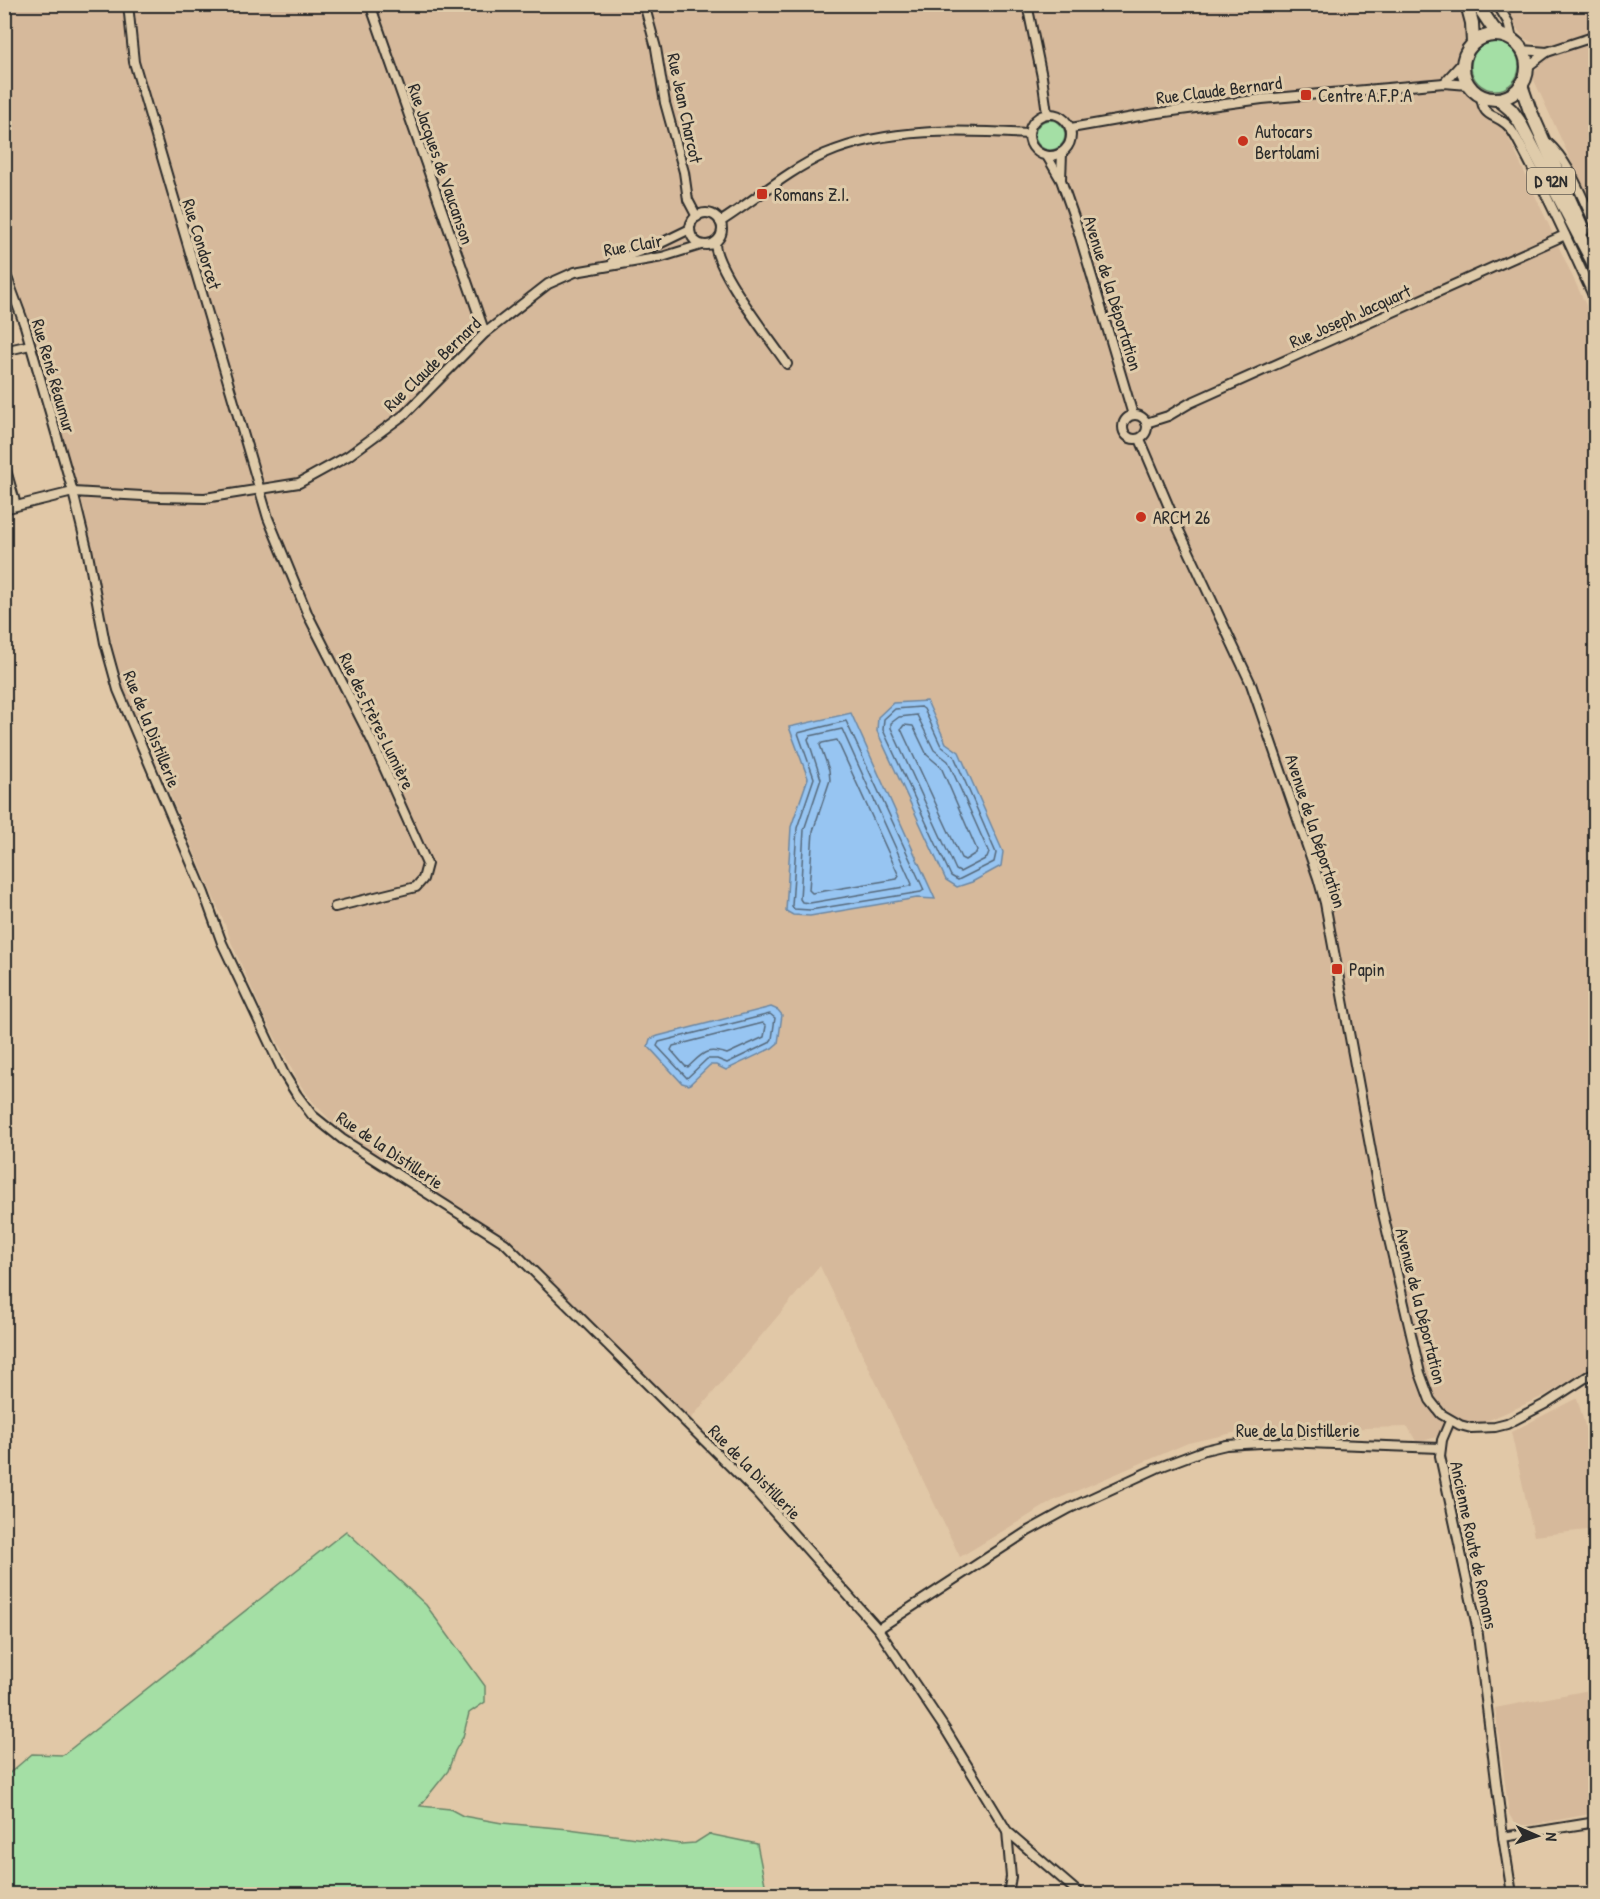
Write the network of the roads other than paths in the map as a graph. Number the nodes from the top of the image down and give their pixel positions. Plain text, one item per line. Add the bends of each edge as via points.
1 (128, 4) edge
2 (370, 4) edge
3 (644, 4) edge
4 (1027, 4) edge
5 (1467, 4) edge
6 (1478, 4) edge
7 (1497, 4) edge
8 (1596, 36) edge
9 (1506, 37) junction
10 (1473, 43) junction
11 (1522, 50) junction
12 (1547, 52) junction
13 (1463, 62) junction
14 (1527, 68) junction
15 (1444, 83) junction
16 (1468, 85) junction
17 (1521, 85) junction
18 (1480, 96) junction
19 (1498, 99) junction
20 (1047, 113) junction
21 (1071, 128) junction
22 (1029, 134) junction
23 (1528, 138) junction
24 (1542, 138) junction
25 (1062, 153) junction
26 (1047, 156) junction
27 (1558, 172) junction
28 (1572, 177) junction
29 (1061, 180) junction
30 (697, 217) junction
31 (720, 222) junction
32 (1596, 226) edge
33 (690, 229) junction
34 (1565, 235) junction
35 (715, 243) junction
36 (702, 245) junction
37 (1596, 259) edge
38 (597, 267) junction
39 (1596, 268) edge
40 (4, 269) edge
41 (1596, 302) edge
42 (485, 333) junction
43 (30, 345) junction
44 (4, 351) edge
45 (787, 364) dead end
46 (1133, 415) junction
47 (1146, 423) junction
48 (1140, 439) junction
49 (4, 463) edge
50 (260, 490) junction
51 (73, 492) junction
52 (16, 505) junction
53 (4, 509) edge
54 (335, 907) dead end
55 (1596, 1371) edge
56 (1450, 1421) junction
57 (1440, 1448) junction
58 (878, 1629) junction
59 (1596, 1822) edge
60 (1007, 1831) junction
61 (1503, 1837) junction
62 (1008, 1894) edge
63 (1080, 1894) edge
64 (1512, 1894) edge

1 - 50 street, Rue Condorcet via 134,62
2 - 42 street, Rue Jacques de Vaucanson
3 - 30 street, Rue Jean Charcot via 688,200
4 - 20 street
5 - 10 main road via 1473,23
6 - 9 main road via 1493,28
7 - 9 street via 1508,22
8 - 12 street
9 - 10 main road via 1486,36
9 - 11 main road
10 - 13 main road
11 - 12 street
11 - 14 main road
12 - 14 street
13 - 15 street
13 - 16 main road
14 - 17 main road
15 - 16 street, Rue Claude Bernard
15 - 21 street, Rue Claude Bernard via 1262,99
16 - 18 main road
17 - 19 main road
17 - 24 main road, D 92N
18 - 19 main road
18 - 34 street via 1489,116 1512,131
19 - 23 main road, D 92N
20 - 21 street via 1061,116
20 - 22 street via 1034,121
21 - 25 street via 1070,144
22 - 26 street via 1032,146
22 - 31 street via 907,134 845,147 799,168
23 - 27 street via 1549,167
23 - 39 main road, D 92N
24 - 27 main road, D 92N
24 - 28 street
25 - 26 street
25 - 29 street
26 - 29 street
27 - 28 street
27 - 37 main road, D 92N
28 - 32 street
29 - 46 street, Avenue de la Déportation
30 - 31 street via 707,213
30 - 33 street
31 - 35 street via 721,236
33 - 36 street
33 - 38 street, Rue Clair
34 - 41 street
34 - 47 street, Rue Joseph Jacquart
35 - 36 street
35 - 45 street via 729,279
36 - 38 street, Rue Clair via 662,257
38 - 42 street, Rue Claude Bernard via 548,284
40 - 43 street, Rue René Réaumur
42 - 50 street, Rue Claude Bernard via 405,414 348,456 299,483
43 - 44 street
43 - 51 street, Rue René Réaumur
46 - 47 street
46 - 48 street via 1124,421 1124,432 1129,438
47 - 48 street via 1146,432
48 - 56 street, Avenue de la Déportation via 1251,684 1314,862 1381,1205 1420,1373 1430,1400
49 - 52 street
50 - 51 street, Rue Claude Bernard via 204,498
50 - 54 street, Rue des Frères Lumière via 308,615 373,743 427,864 416,887
51 - 52 street, Rue Claude Bernard
51 - 58 street, Rue de la Distillerie via 118,690 222,943 297,1095 312,1114 342,1139 505,1243 757,1493
52 - 53 street, Rue Claude Bernard
55 - 56 street via 1507,1424 1471,1428
56 - 57 street, Ancienne Route de Romans
57 - 58 street, Rue de la Distillerie via 1281,1442 1205,1450 1070,1508
57 - 61 street, Ancienne Route de Romans via 1477,1627
58 - 60 street, Rue de la Distillerie
59 - 61 street
60 - 62 street via 1011,1877
60 - 63 street, Rue de la Distillerie
61 - 64 street, Ancienne Route de Romans

